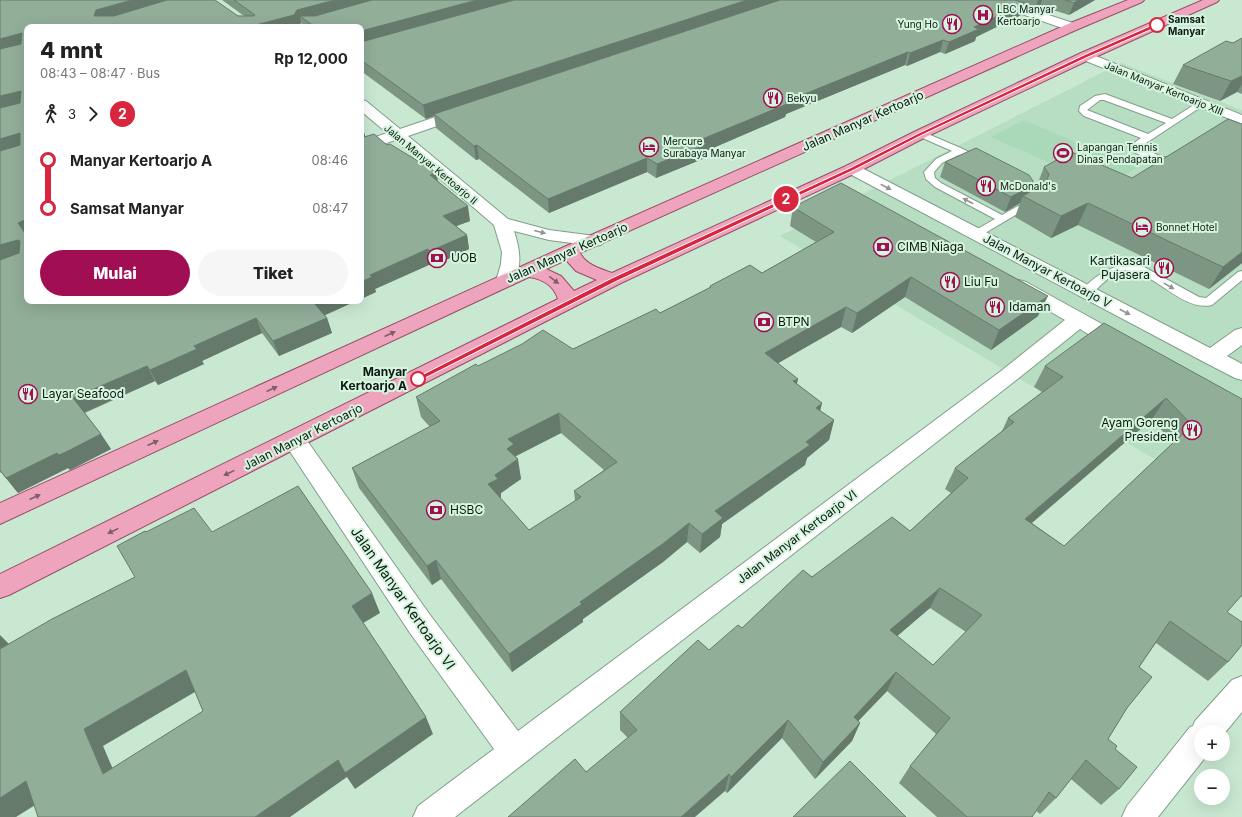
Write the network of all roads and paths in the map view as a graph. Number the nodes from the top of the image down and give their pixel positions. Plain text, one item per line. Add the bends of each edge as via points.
1 (991, 0) edge
2 (1138, 0) edge
3 (1213, 0) edge
4 (1072, 28) junction
5 (1086, 56) junction
6 (1203, 103) junction
7 (364, 107) edge
8 (473, 109) edge
9 (1238, 120) edge
10 (1172, 122) junction
11 (920, 134) junction
12 (397, 135) junction
13 (1147, 137) junction
14 (364, 146) edge
15 (960, 151) junction
16 (1186, 152) edge
17 (987, 163) edge
18 (852, 169) junction
19 (1008, 172) edge
20 (827, 180) junction
21 (848, 191) edge
22 (920, 205) junction
23 (903, 214) dead end
24 (1002, 219) junction
25 (502, 223) junction
26 (976, 234) junction
27 (595, 241) junction
28 (570, 251) junction
29 (528, 270) junction
30 (1242, 274) edge
31 (1004, 278) edge
32 (614, 280) junction
33 (505, 281) junction
34 (1087, 292) junction
35 (568, 302) junction
36 (1078, 320) junction
37 (1242, 335) edge
38 (1140, 353) edge
39 (1211, 357) junction
40 (1242, 373) edge
41 (295, 441) junction
42 (0, 514) edge
43 (0, 587) edge
44 (1242, 690) edge
45 (1212, 725) edge
46 (1194, 747) edge
47 (515, 752) junction
48 (429, 817) edge
49 (1138, 817) edge

1 - 4 street
2 - 4 main road, Jalan Manyar Kertoarjo
3 - 5 main road, Jalan Manyar Kertoarjo
4 - 27 main road, Jalan Manyar Kertoarjo
5 - 6 street, Jalan Manyar Kertoarjo XIII
5 - 11 main road, Jalan Manyar Kertoarjo
6 - 9 street, Jalan Manyar Kertoarjo XIII
6 - 10 lane
7 - 12 street, Jalan Manyar Kertoarjo II
8 - 12 street
10 - 13 lane
10 - 13 lane via 1105,97 1098,98 1083,108 1087,114
11 - 15 lane
11 - 18 main road, Jalan Manyar Kertoarjo
12 - 14 street
12 - 25 street, Jalan Manyar Kertoarjo II
13 - 16 lane via 1134,146 1137,150 1168,161
15 - 17 lane
24 -> 15 lane via 931,179 930,172 935,164
18 - 20 main road, Jalan Manyar Kertoarjo
18 -> 22 street, Jalan Manyar Kertoarjo V
19 - 24 lane via 1026,182 1034,196 1026,207
20 - 21 street
20 - 32 main road, Jalan Manyar Kertoarjo
22 - 23 street
22 - 26 street, Jalan Manyar Kertoarjo V
24 - 26 lane
25 -> 27 street, Jalan Manyar Kertoarjo II via 549,235
25 - 33 street via 512,261
26 - 34 street, Jalan Manyar Kertoarjo V
27 - 28 main road, Jalan Manyar Kertoarjo
28 - 29 main road, Jalan Manyar Kertoarjo
28 - 32 main road via 578,264
29 - 33 main road, Jalan Manyar Kertoarjo
29 -> 35 main road via 544,274 559,283 567,294
34 -> 30 lane via 1114,270 1126,266 1146,273 1196,300 1208,302
31 - 36 street
32 - 35 main road, Jalan Manyar Kertoarjo
42 -> 33 main road, Jalan Manyar Kertoarjo
34 -> 39 street, Jalan Manyar Kertoarjo V
35 - 41 main road, Jalan Manyar Kertoarjo
36 - 38 street
36 - 47 street, Jalan Manyar Kertoarjo VI
37 - 39 street
39 - 40 street, Jalan Manyar Kertoarjo V
41 -> 43 main road, Jalan Manyar Kertoarjo
41 - 47 street, Jalan Manyar Kertoarjo VI via 420,624
44 - 45 street
46 - 49 street
47 - 48 street, Jalan Manyar Kertoarjo VI

